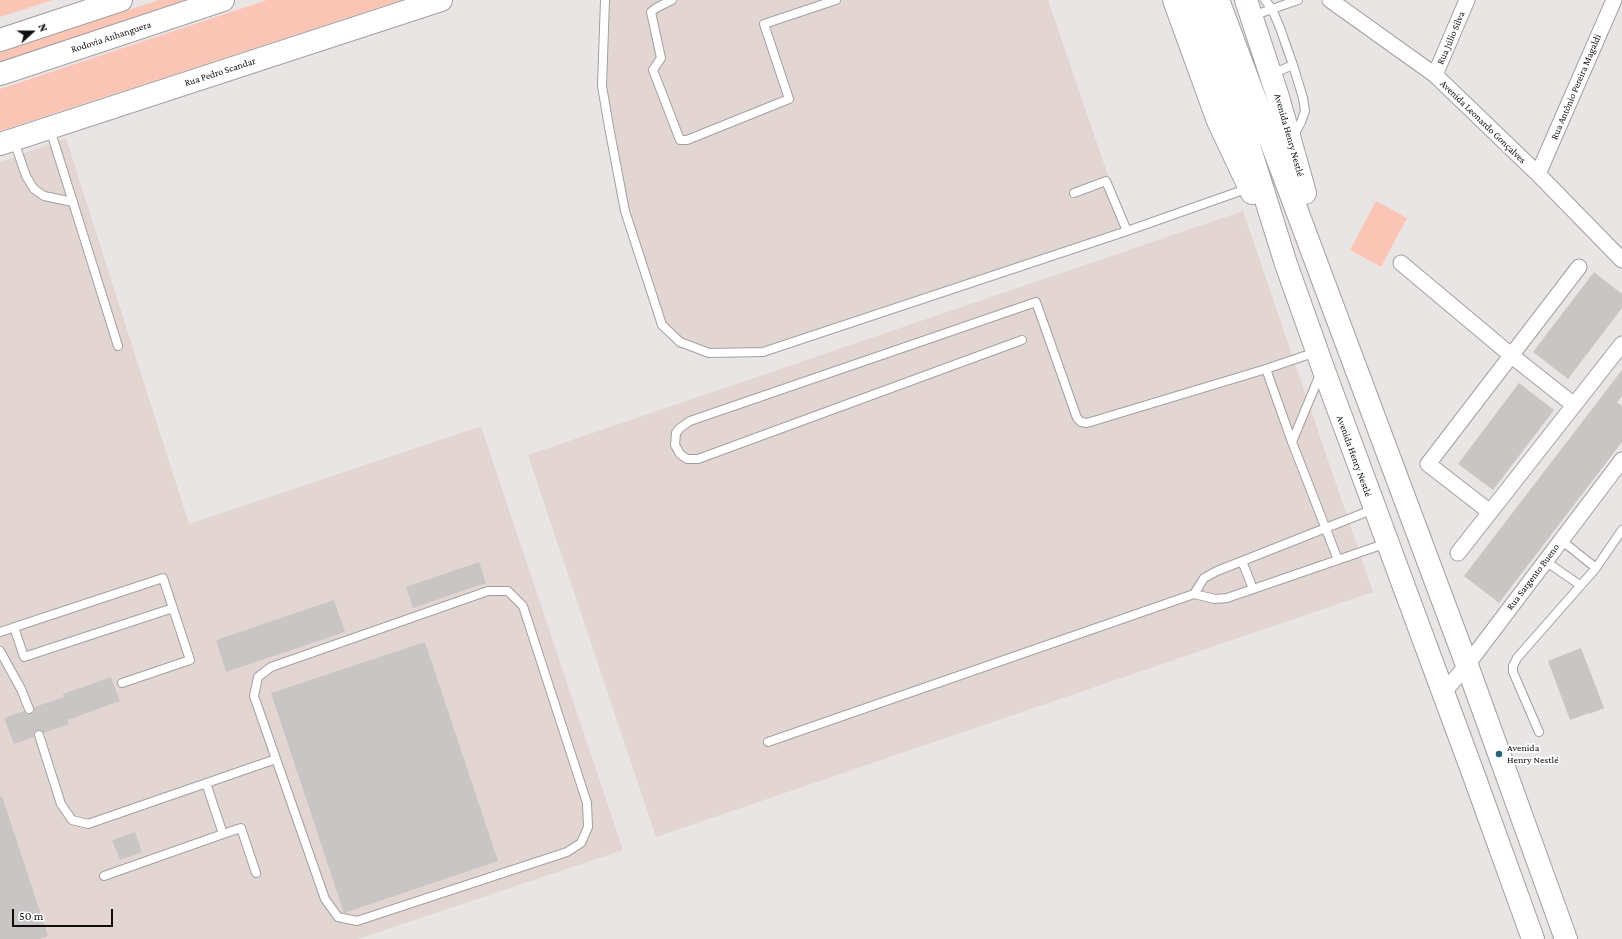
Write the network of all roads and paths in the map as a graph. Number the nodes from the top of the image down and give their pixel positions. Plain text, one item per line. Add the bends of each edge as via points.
1 (121, 0) edge
2 (223, 0) edge
3 (441, 0) edge
4 (605, 0) edge
5 (672, 0) edge
6 (836, 0) edge
7 (1174, 0) edge
8 (1196, 0) edge
9 (1218, 0) edge
10 (1265, 0) edge
11 (1298, 0) edge
12 (1330, 0) edge
13 (1467, 0) edge
14 (1614, 0) edge
15 (1249, 8) edge
16 (1272, 9) junction
17 (0, 40) edge
18 (1293, 65) junction
19 (0, 74) edge
20 (1271, 74) junction
21 (1434, 75) junction
22 (50, 128) junction
23 (1291, 141) junction
24 (7, 142) edge
25 (1538, 174) junction
26 (1250, 187) junction
27 (1074, 193) dead end
28 (73, 202) junction
29 (1127, 231) junction
30 (1622, 260) edge
31 (1401, 263) dead end
32 (1286, 264) junction
33 (1579, 267) dead end
34 (1022, 340) dead end
35 (1346, 341) junction
36 (1622, 344) edge
37 (118, 346) dead end
38 (1512, 356) junction
39 (1320, 360) junction
40 (1266, 369) junction
41 (1574, 405) junction
42 (1292, 442) junction
43 (1622, 460) edge
44 (1374, 509) junction
45 (1490, 512) junction
46 (1325, 528) junction
47 (1622, 530) edge
48 (1561, 540) junction
49 (1387, 544) junction
50 (1458, 553) dead end
51 (1338, 560) junction
52 (1242, 561) junction
53 (1545, 561) junction
54 (1596, 568) junction
55 (1580, 585) junction
56 (1253, 590) junction
57 (1194, 594) junction
58 (173, 608) junction
59 (14, 627) junction
60 (0, 632) edge
61 (0, 651) edge
62 (1467, 665) junction
63 (122, 683) dead end
64 (1443, 693) junction
65 (29, 709) dead end
66 (1539, 732) dead end
67 (39, 735) dead end
68 (768, 742) dead end
69 (276, 759) junction
70 (206, 783) junction
71 (223, 834) junction
72 (256, 873) dead end
73 (104, 876) dead end
74 (1532, 939) edge
75 (1566, 939) edge

1 - 17 main road
2 - 19 main road, Rodovia Anhanguera
3 - 22 main road, Rua Pedro Scandar
4 - 29 lane via 602,86 625,211 662,325 680,342 709,353 763,352
5 - 6 lane via 652,12 661,58 653,70 680,140 687,140 789,99 764,24
7 - 26 main road, Avenida Henry Nestlé via 1218,121
8 - 32 main road, Avenida Henry Nestlé via 1241,120
9 - 35 main road, Avenida Henry Nestlé
10 - 16 lane
11 - 16 lane
12 - 21 street, Avenida Leonardo Gonçalves
13 - 21 street, Rua Júlio Silva
14 - 25 street, Rua Antônio Pereira Magaldi
15 - 16 lane
15 - 20 main road, Avenida Henry Nestlé
16 - 18 lane
18 - 20 lane
18 - 23 lane via 1305,111
20 - 23 main road, Avenida Henry Nestlé
21 - 25 street, Avenida Leonardo Gonçalves
22 - 24 main road, Rua Pedro Scandar
22 - 28 lane
23 - 35 main road, Avenida Henry Nestlé
24 - 28 lane via 34,189 44,196
25 - 30 street, Avenida Leonardo Gonçalves
26 - 29 lane
26 - 32 main road, Avenida Henry Nestlé
27 - 29 lane via 1106,181
28 - 37 lane
31 - 38 street
32 - 39 main road, Avenida Henry Nestlé
33 - 38 street
34 - 40 lane via 698,459 680,454 675,445 676,433 690,421 1036,302 1077,418 1081,422 1094,422
35 - 62 main road, Avenida Henry Nestlé
36 - 41 street
38 - 41 street
38 - 45 street via 1428,464
39 - 40 lane
39 - 42 lane
39 - 44 main road, Avenida Henry Nestlé
40 - 42 lane
41 - 45 street
42 - 46 lane
43 - 48 street, Rua Sargento Bueno
44 - 46 lane
44 - 49 main road, Avenida Henry Nestlé
45 - 50 street
46 - 51 lane
46 - 52 lane
47 - 54 lane
48 - 53 street, Rua Sargento Bueno
48 - 54 lane
49 - 51 lane
49 - 64 main road, Avenida Henry Nestlé
51 - 56 lane
52 - 56 lane
52 - 57 lane via 1204,578
53 - 55 lane
53 - 62 street, Rua Sargento Bueno
54 - 55 lane
55 - 66 lane via 1517,658 1513,666 1513,672
56 - 57 lane via 1215,599
57 - 68 lane
58 - 59 lane via 24,657
58 - 59 lane via 163,578
58 - 63 lane via 190,660
59 - 60 lane
61 - 65 lane
62 - 64 street, Rua Sargento Bueno
62 - 75 main road, Avenida Henry Nestlé
64 - 74 main road, Avenida Henry Nestlé
67 - 70 lane via 61,804 72,820 88,824
69 - 69 lane via 325,899 338,917 357,921 567,852 581,843 588,827 587,803 523,606 508,591 488,591 271,667 258,677 254,696
69 - 70 lane
70 - 71 lane
71 - 72 lane via 241,828
71 - 73 lane

